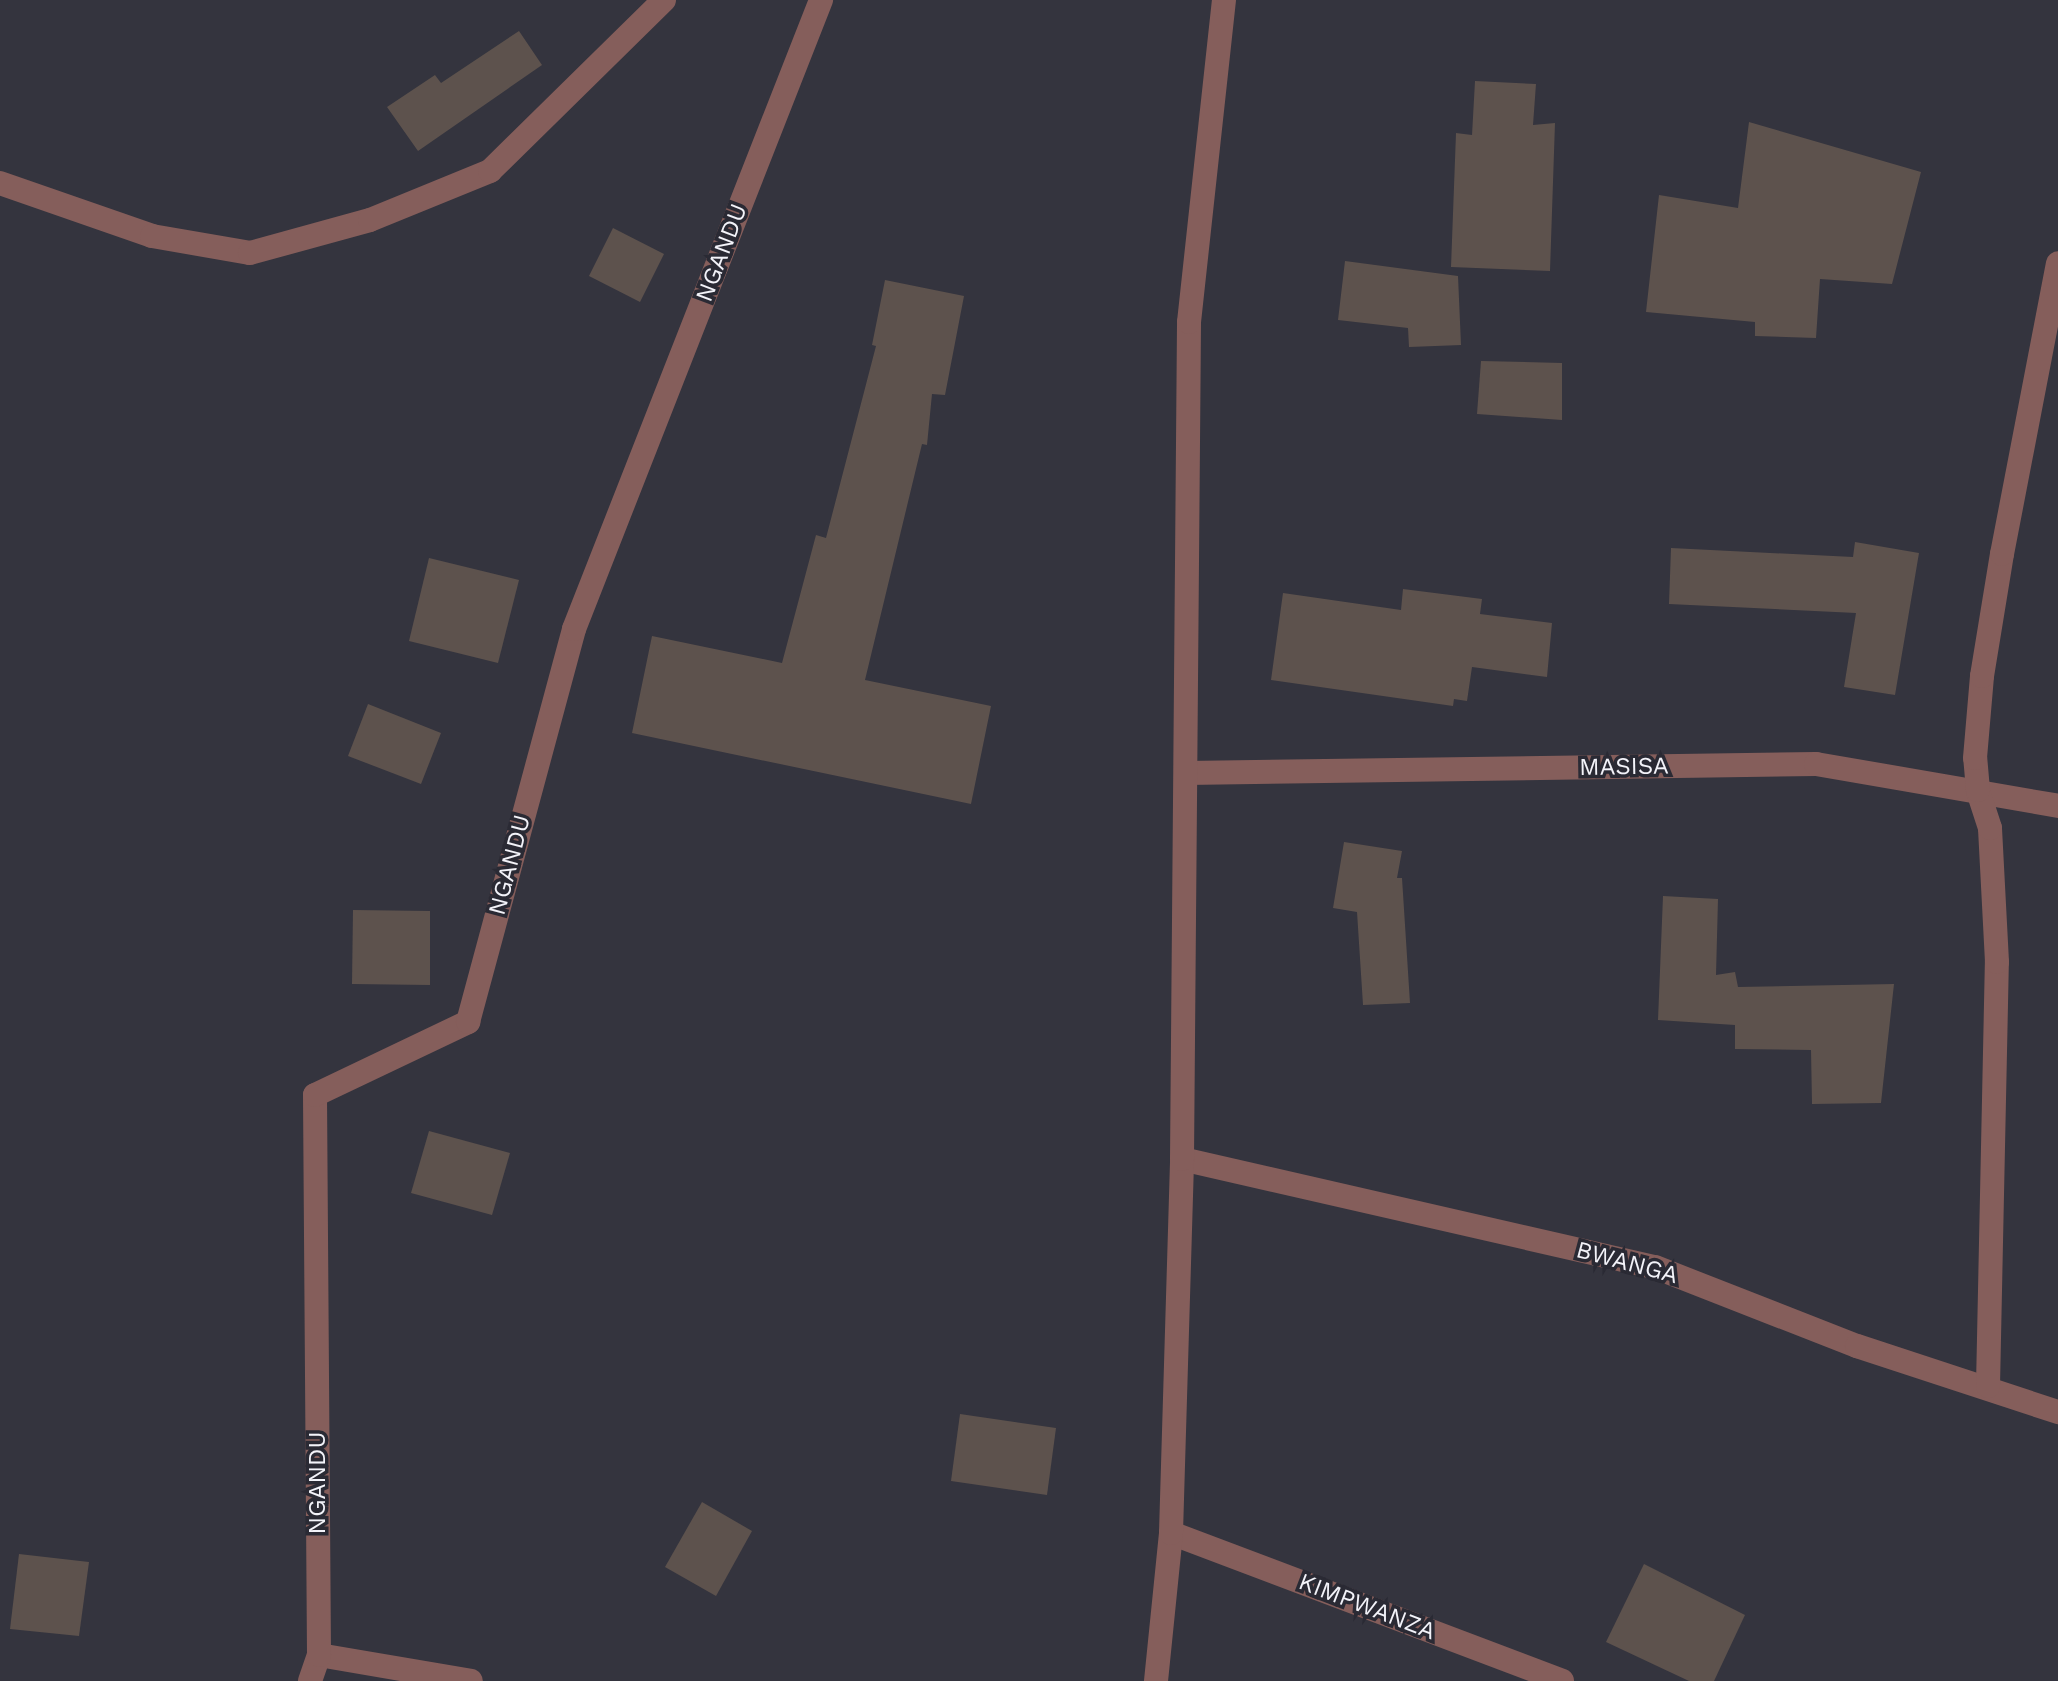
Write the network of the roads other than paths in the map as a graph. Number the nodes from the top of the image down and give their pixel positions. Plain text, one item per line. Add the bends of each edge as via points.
1 (664, 0) edge
2 (821, 0) edge
3 (1224, 0) edge
4 (0, 183) edge
5 (2058, 263) edge
6 (1186, 773) junction
7 (1978, 790) junction
8 (2058, 806) edge
9 (1182, 1159) junction
10 (1988, 1386) junction
11 (2058, 1412) edge
12 (1171, 1533) junction
13 (319, 1655) junction
14 (310, 1681) edge
15 (471, 1681) edge
16 (1156, 1681) edge
17 (1562, 1681) edge

1 - 4 street via 490,171 370,220 265,249 250,253 152,236
2 - 13 street, NGANDU via 574,629 468,1022 315,1095
3 - 6 street via 1189,322
5 - 7 street via 1982,676
6 - 7 street, MASISA via 1816,764
6 - 9 street
7 - 8 street, MASISA
7 - 10 street via 1990,828 1997,962
9 - 10 street, BWANGA via 1655,1267 1857,1346
9 - 12 street
10 - 11 street, BWANGA
12 - 16 street
12 - 17 street, KIMPWANZA
13 - 14 street, NGANDU
13 - 15 street

